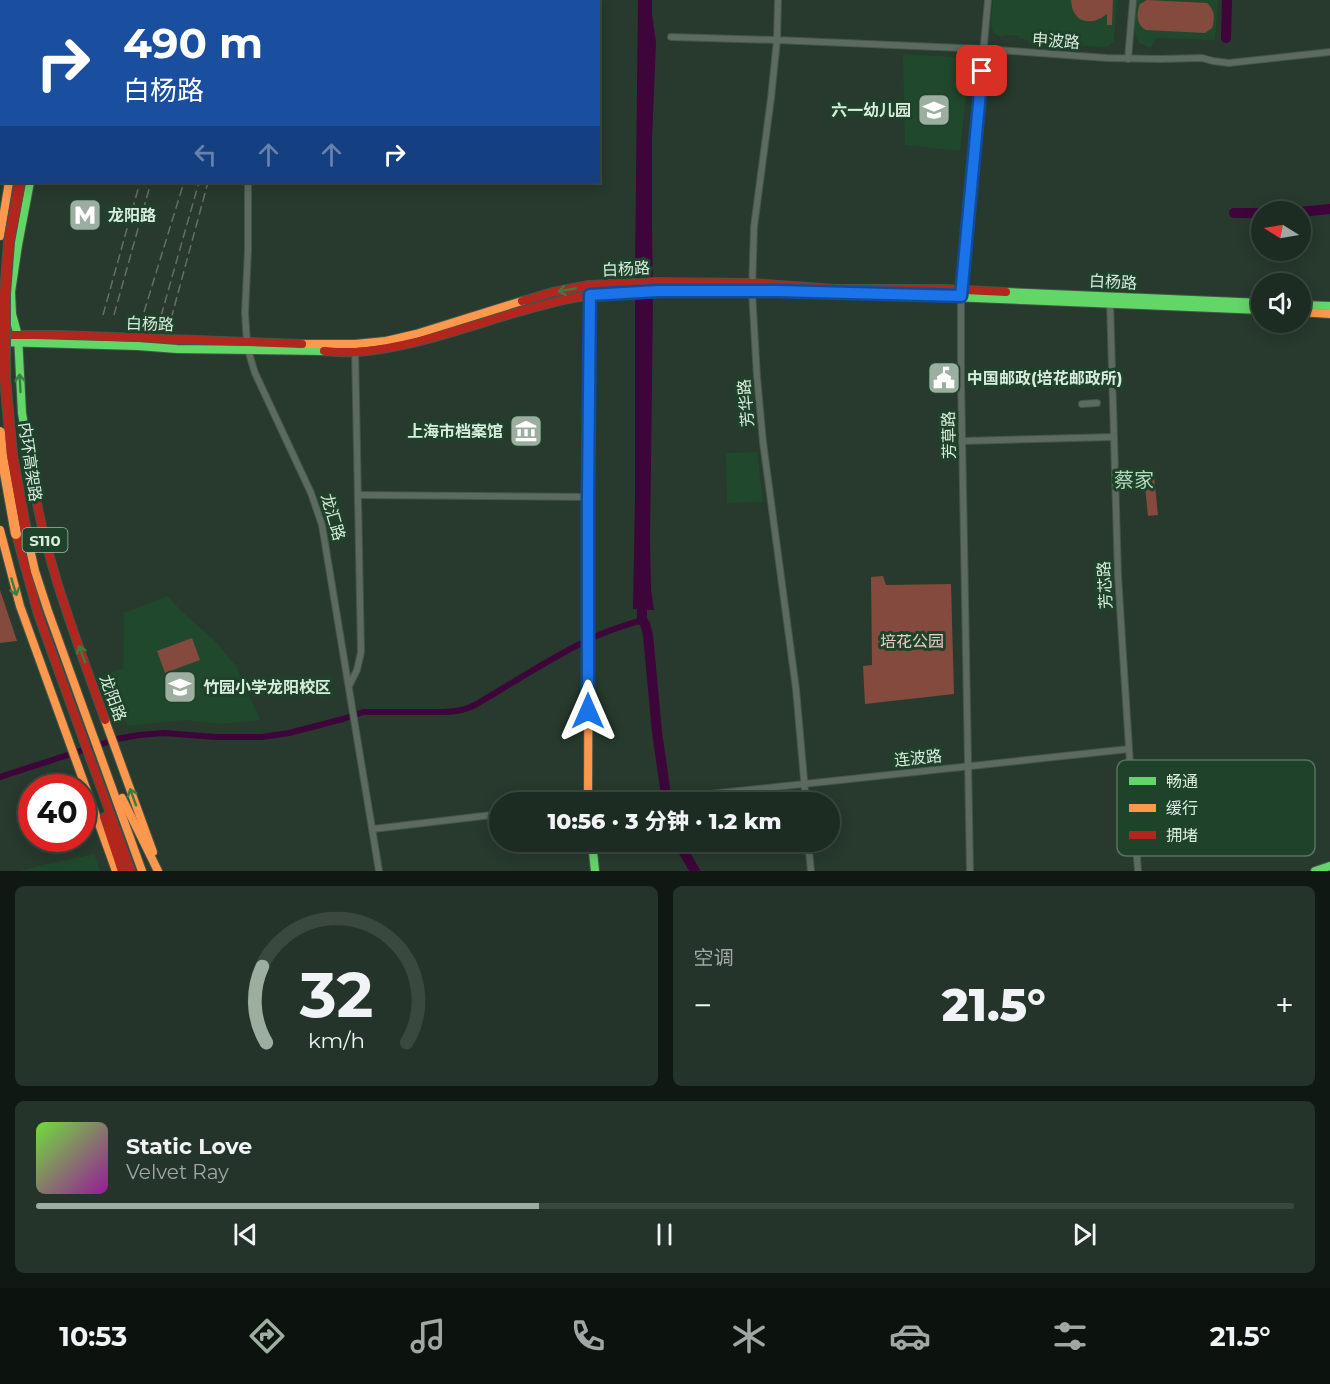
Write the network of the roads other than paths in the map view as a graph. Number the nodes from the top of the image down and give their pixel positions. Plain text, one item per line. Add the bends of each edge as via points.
1 (778, 0) edge
2 (988, 0) edge
3 (1133, 0) edge
4 (671, 36) dead end
5 (777, 40) junction
6 (984, 49) junction
7 (1330, 52) edge
8 (1128, 59) junction
9 (18, 183) edge
10 (18, 183) edge
11 (18, 183) edge
12 (18, 183) edge
13 (248, 183) edge
14 (0, 218) edge
15 (0, 236) edge
16 (752, 287) junction
17 (589, 290) junction
18 (961, 293) junction
19 (1110, 300) junction
20 (1251, 303) edge
21 (1311, 305) edge
22 (1330, 306) edge
23 (1251, 309) edge
24 (1311, 313) edge
25 (1330, 314) edge
26 (0, 335) edge
27 (18, 339) junction
28 (0, 342) edge
29 (247, 346) junction
30 (355, 348) junction
31 (1054, 378) dead end
32 (1040, 379) dead end
33 (1082, 404) dead end
34 (1097, 404) dead end
35 (0, 432) edge
36 (1113, 437) junction
37 (962, 441) junction
38 (358, 495) junction
39 (588, 497) junction
40 (0, 530) edge
41 (21, 533) junction
42 (349, 685) junction
43 (92, 735) junction
44 (1129, 749) junction
45 (97, 760) junction
46 (1130, 760) edge
47 (969, 766) junction
48 (804, 784) junction
49 (588, 792) edge
50 (729, 792) edge
51 (805, 792) edge
52 (489, 815) edge
53 (373, 829) junction
54 (593, 852) edge
55 (809, 852) edge
56 (1137, 856) edge
57 (1330, 866) edge
58 (116, 871) edge
59 (122, 871) edge
60 (131, 871) edge
61 (142, 871) edge
62 (159, 871) edge
63 (379, 871) edge
64 (595, 871) edge
65 (811, 871) edge
66 (970, 871) edge
67 (1138, 871) edge
68 (1316, 871) edge

1 - 5 street, 芳华路
2 - 6 street, 芳草路
3 - 8 street
4 - 5 street, 申波路
5 - 6 street, 申波路
5 - 16 street, 芳华路 via 754,227
6 - 8 street, 申波路
6 - 18 street, 芳草路
7 - 8 street, 申波路 via 1234,62 1202,58
9 - 14 main road
10 - 15 main road
11 - 27 main road, 龙阳路 / S110 via 12,314
12 - 41 main road, 内环高架路, bridge via 6,273 5,378
13 - 29 street, 龙汇路
16 - 17 main road, 白杨路
16 - 18 main road, 白杨路 via 778,291
16 - 48 street, 芳华路 via 763,442 796,689
17 - 30 main road, 白杨路 via 553,292 416,334
17 - 39 main road
18 - 19 main road, 白杨路
18 - 37 street, 芳草路
19 - 20 main road, 白杨路
19 - 23 main road, 白杨路
19 - 36 street, 芳芯路
21 - 22 main road
24 - 25 main road
26 - 27 main road, 白杨路
27 - 28 main road, 白杨路
27 - 29 main road, 白杨路 via 177,349
43 -> 27 main road, 龙阳路 / S110 via 41,523 22,413
29 - 30 main road, 白杨路
29 - 42 street, 龙汇路 via 255,373 320,516
30 - 38 street
31 - 32 street
33 - 34 street
35 - 41 main road, 内环高架路, bridge
36 - 37 street
36 - 44 street, 芳芯路
37 - 47 street, 芳草路
38 - 39 street
38 - 42 street via 361,652
39 - 49 main road
40 -> 45 main road, 龙阳路 / S110 via 17,595 69,743
41 - 43 main road, 内环高架路
41 - 43 main road, 内环高架路 via 26,573 38,614 76,719
42 - 53 street, 龙汇路
43 - 45 main road, 内环高架路
43 - 45 main road, 龙阳路 / S110
44 - 46 street, 芳芯路
44 - 47 street, 连波路
45 - 58 main road, 龙阳路 / S110
45 - 59 main road
45 - 60 main road, 内环高架路
45 - 61 main road, 内环高架路
62 -> 45 main road
47 - 48 street, 连波路
47 - 66 street, 芳草路
48 - 50 street, 连波路
48 - 51 street, 芳华路
52 - 53 street
53 - 63 street, 龙汇路
54 - 64 main road
55 - 65 street
56 - 67 street, 芳芯路
57 - 68 main road

